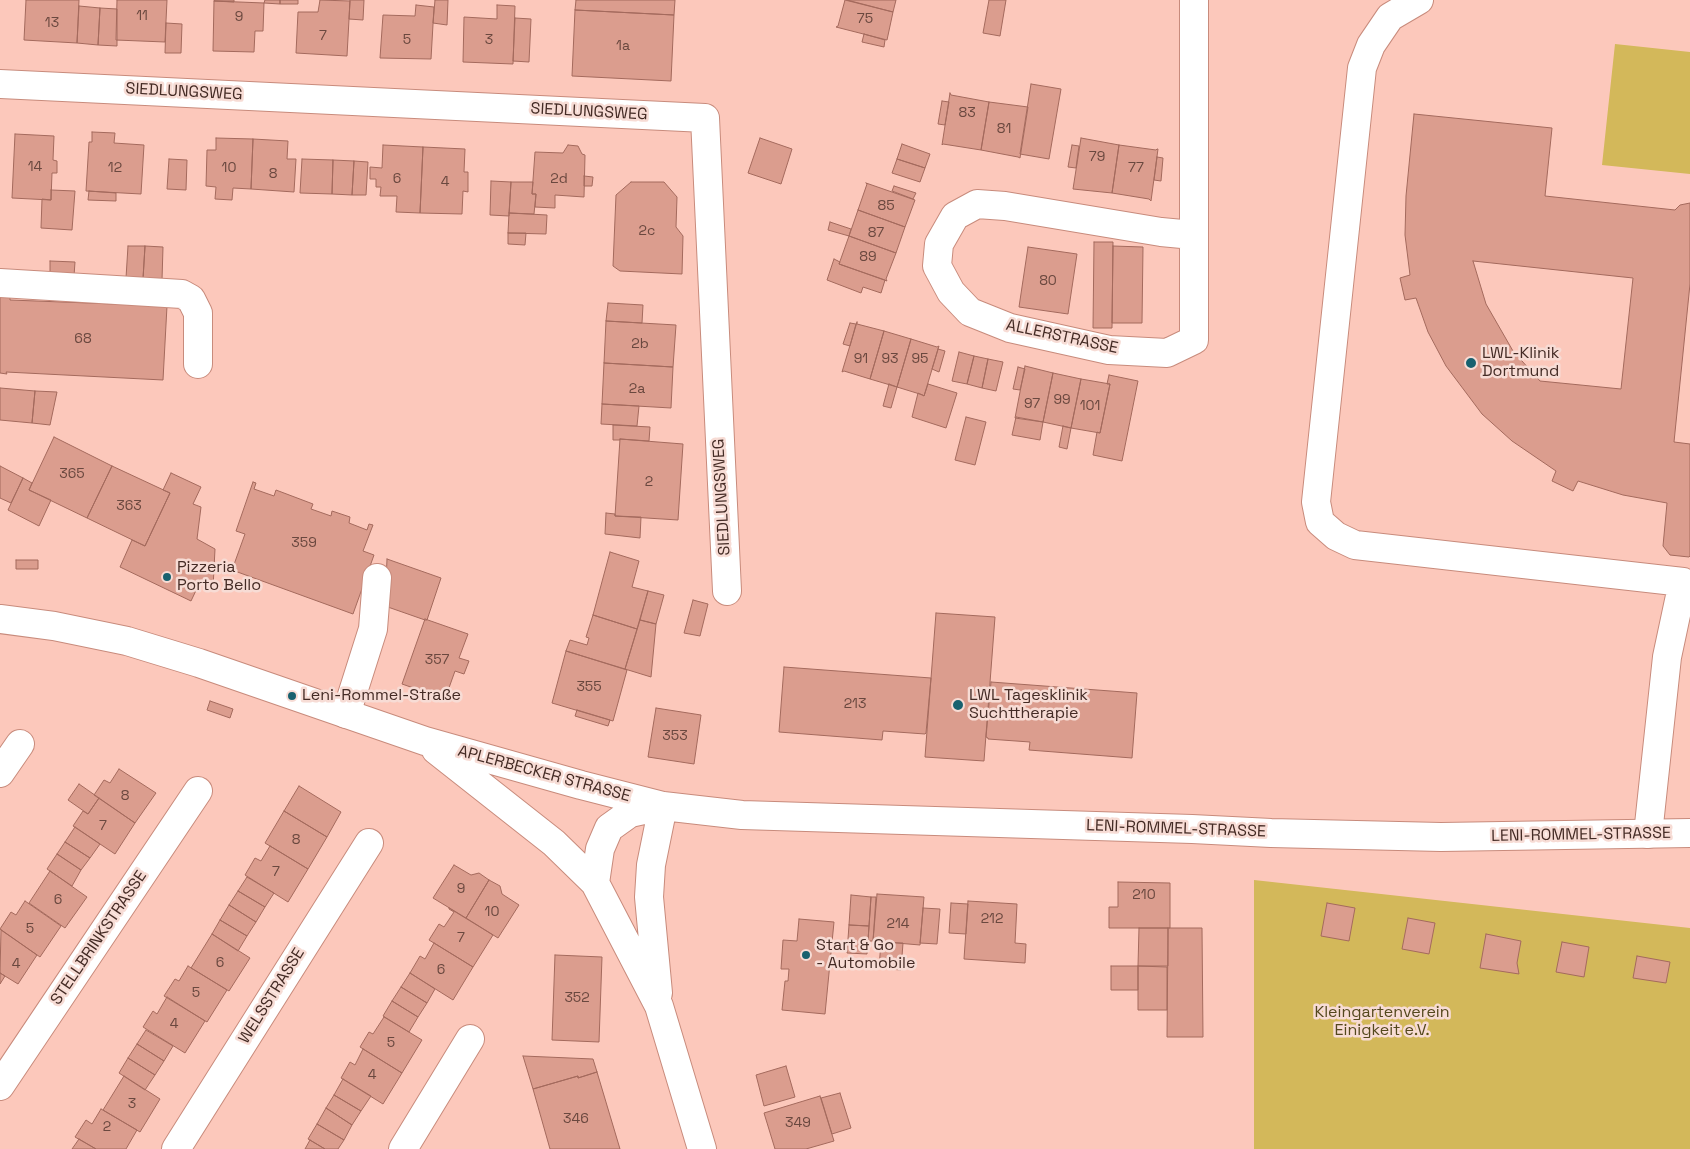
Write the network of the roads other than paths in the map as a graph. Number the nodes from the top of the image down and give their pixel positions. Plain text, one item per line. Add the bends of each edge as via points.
1 (1194, 0) edge
2 (1419, 0) edge
3 (0, 84) edge
4 (1193, 235) junction
5 (0, 283) edge
6 (198, 364) dead end
7 (377, 578) dead end
8 (727, 591) dead end
9 (0, 619) edge
10 (346, 714) junction
11 (424, 741) junction
12 (20, 744) dead end
13 (0, 774) edge
14 (198, 791) dead end
15 (663, 806) junction
16 (1690, 833) edge
17 (1648, 834) junction
18 (369, 843) dead end
19 (596, 882) junction
20 (659, 1006) junction
21 (470, 1040) dead end
22 (0, 1086) edge
23 (176, 1149) edge
24 (403, 1149) edge
25 (702, 1149) edge

1 - 4 street, ALLERSTRASSE
2 - 17 street via 1390,17 1370,45 1362,68 1316,502 1320,522 1336,536 1355,545 1682,582 1668,658
3 - 8 street, SIEDLUNGSWEG via 705,118
4 - 4 street, ALLERSTRASSE via 977,204 955,216 939,244 937,266 951,292 970,312 1010,328 1109,350 1168,353 1194,340
5 - 6 street via 182,294 191,299 198,313
7 - 10 street via 374,629
9 - 10 street, APLERBECKER STRASSE via 127,641
10 - 11 street, APLERBECKER STRASSE
11 - 15 street, APLERBECKER STRASSE
11 - 19 street, APLERBECKER STRASSE via 554,843
12 - 13 street
14 - 22 street, STELLBRINKSTRASSE
15 - 17 street, LENI-ROMMEL-STRASSE via 742,815 1271,833 1441,837
15 - 19 street, APLERBECKER STRASSE via 630,813 609,828 600,850
15 - 20 street, APLERBECKER STRASSE via 651,865 649,897
16 - 17 street, LENI-ROMMEL-STRASSE
18 - 23 street, WELSSTRASSE
19 - 20 street, APLERBECKER STRASSE
20 - 25 street, APLERBECKER STRASSE
21 - 24 street

